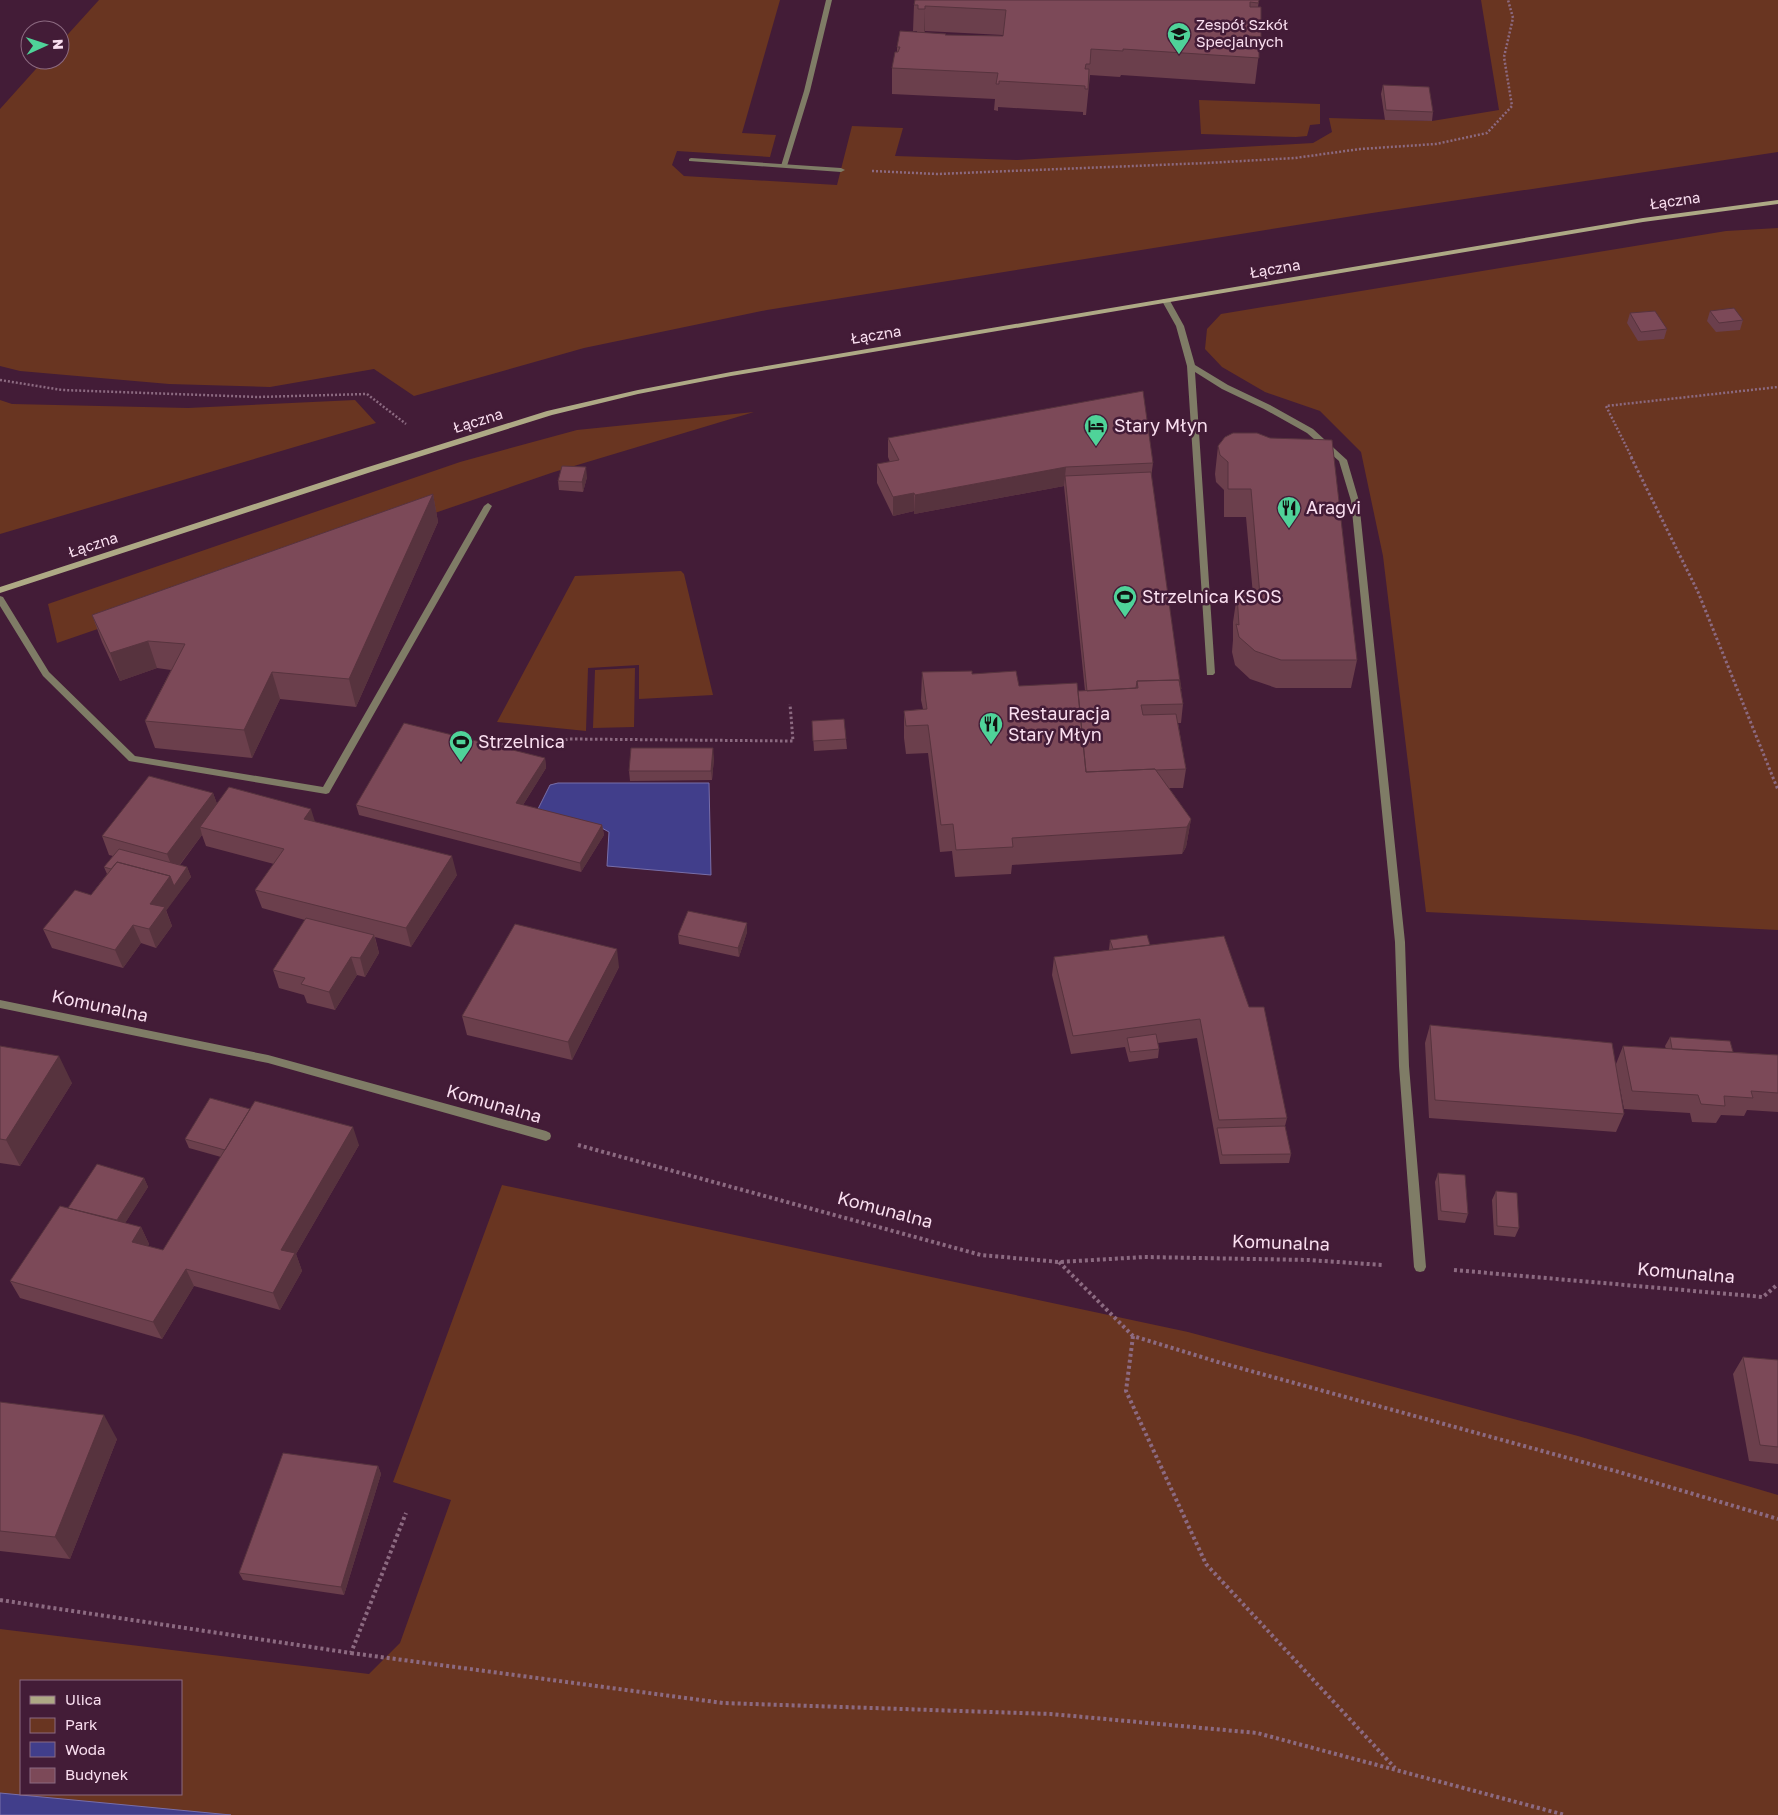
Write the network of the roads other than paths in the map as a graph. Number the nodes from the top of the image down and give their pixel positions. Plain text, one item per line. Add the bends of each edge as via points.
1 (829, 0) edge
2 (691, 160) dead end
3 (784, 166) junction
4 (841, 170) road end
5 (1778, 202) edge
6 (1166, 301) junction
7 (1191, 366) junction
8 (488, 506) dead end
9 (0, 590) edge
10 (0, 599) edge
11 (1210, 673) dead end
12 (0, 1004) edge
13 (546, 1136) road end
14 (1420, 1267) road end

1 - 3 street via 807,91
2 - 3 street
3 - 4 street
5 - 6 main road, Łączna via 1643,220
6 - 7 street via 1180,326
6 - 9 main road, Łączna via 731,374 550,413
7 - 11 street
7 - 14 street via 1310,432 1342,460 1355,501 1400,942 1404,1066
8 - 10 street via 326,791 132,759 46,674
12 - 13 street, Komunalna via 268,1059

